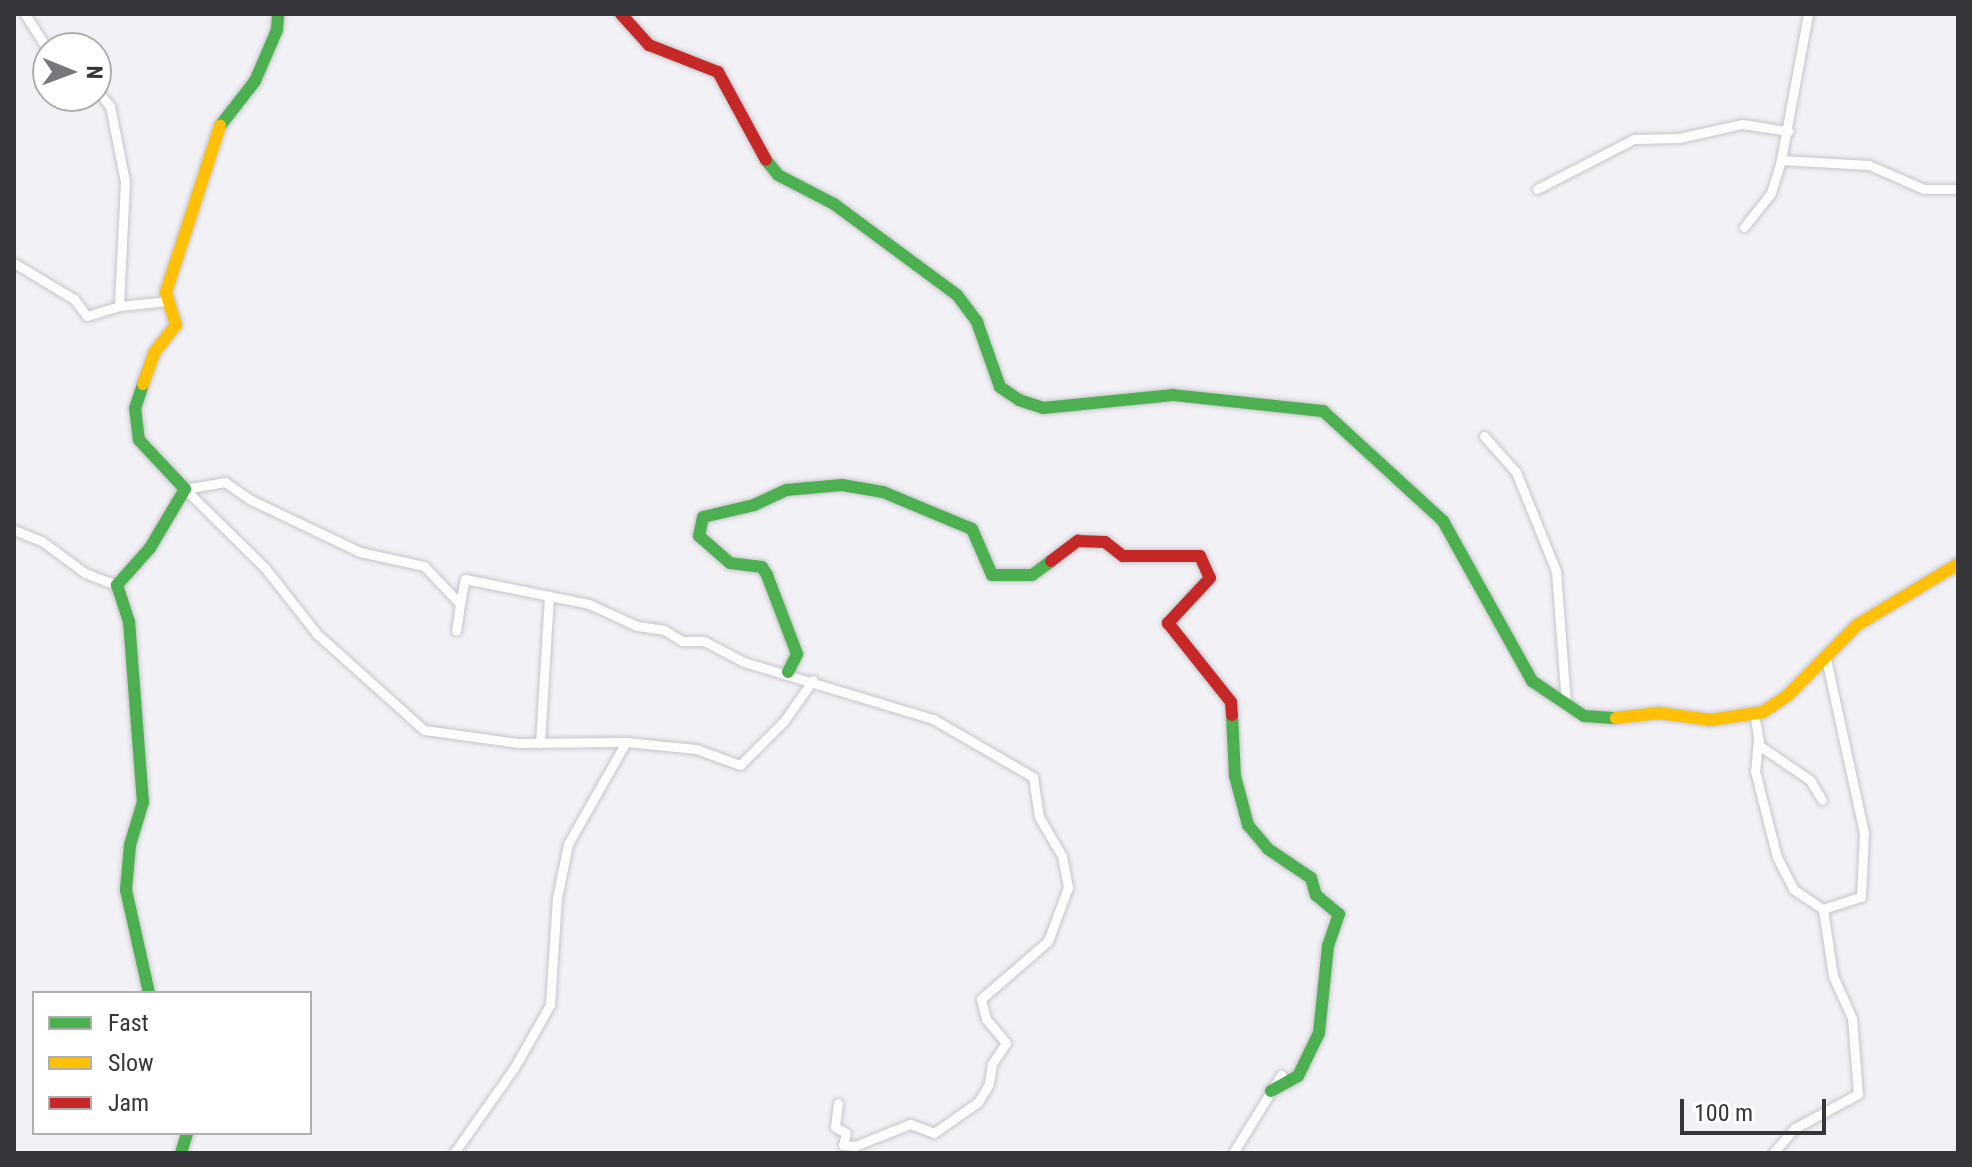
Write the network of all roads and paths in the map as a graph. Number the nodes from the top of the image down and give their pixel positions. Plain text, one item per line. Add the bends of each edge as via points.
1 (25, 14) edge
2 (278, 14) edge
3 (621, 14) edge
4 (1808, 14) edge
5 (36, 32) edge
6 (111, 112) edge
7 (1788, 131) junction
8 (1781, 160) junction
9 (1537, 189) dead end
10 (1958, 189) edge
11 (1744, 227) dead end
12 (14, 263) edge
13 (169, 301) junction
14 (119, 306) junction
15 (1484, 436) dead end
16 (185, 489) junction
17 (14, 530) edge
18 (1958, 564) edge
19 (117, 585) junction
20 (549, 596) junction
21 (460, 604) junction
22 (456, 631) dead end
23 (1826, 658) junction
24 (788, 672) junction
25 (813, 680) junction
26 (1566, 703) junction
27 (1754, 713) junction
28 (1758, 739) junction
29 (626, 742) junction
30 (540, 743) junction
31 (1822, 800) dead end
32 (1823, 909) junction
33 (149, 991) edge
34 (1281, 1075) dead end
35 (1271, 1091) junction
36 (838, 1103) dead end
37 (454, 1153) edge
38 (1233, 1153) edge
39 (1773, 1153) edge

1 - 5 street
2 - 13 street via 277,30 255,81 214,134 198,201 166,292
3 - 26 street via 649,45 718,72 762,156 778,175 834,204 957,295 977,322 1000,387 1019,400 1043,408 1173,395 1323,411 1443,521 1532,681
4 - 7 street
6 - 14 street via 125,182
7 - 8 street
7 - 9 street via 1742,124 1679,138 1634,139
8 - 10 street via 1869,165 1924,189
8 - 11 street via 1771,193
12 - 14 street via 74,299 87,316
13 - 14 street
13 - 16 street via 176,325 154,353 135,408 139,440
15 - 26 street via 1516,472 1556,571
16 - 19 street via 150,548
16 - 21 street via 225,482 360,552 424,566
16 - 30 street via 265,568 317,634 424,730
17 - 19 street via 43,542 85,573
18 - 23 street via 1857,625
19 - 33 street via 129,621 143,802 130,845 126,890
20 - 21 street via 465,579
20 - 24 street via 589,604 637,626 664,630 682,641 704,641 744,662
20 - 30 street
21 - 22 street
23 - 27 street via 1776,706
23 - 32 street via 1864,833 1861,897
24 - 25 street
24 - 35 street via 797,654 767,575 762,567 730,563 699,536 703,517 754,505 786,490 842,485 883,492 972,529 984,564 992,575 1003,578 1032,575 1078,541 1105,542 1123,556 1200,556 1210,578 1168,623 1231,702 1235,776 1248,825 1268,849 1311,878 1316,895 1339,914 1328,946 1319,1033 1298,1076
25 - 29 street via 784,721 740,765 669,744
25 - 36 street via 933,719 1033,777 1039,817 1062,856 1068,887 1048,941 981,999 986,1019 1006,1043 978,1102 934,1133 910,1124 855,1146 843,1145 846,1133 835,1127
26 - 27 street via 1584,716 1610,719 1647,713 1711,720
27 - 28 street
28 - 31 street via 1784,768 1810,780
28 - 32 street via 1755,771 1777,857 1793,889
29 - 30 street
29 - 37 street via 568,844 557,898 550,1005 514,1068
32 - 39 street via 1833,976 1852,1018 1858,1094 1795,1128
34 - 35 street
35 - 38 street

